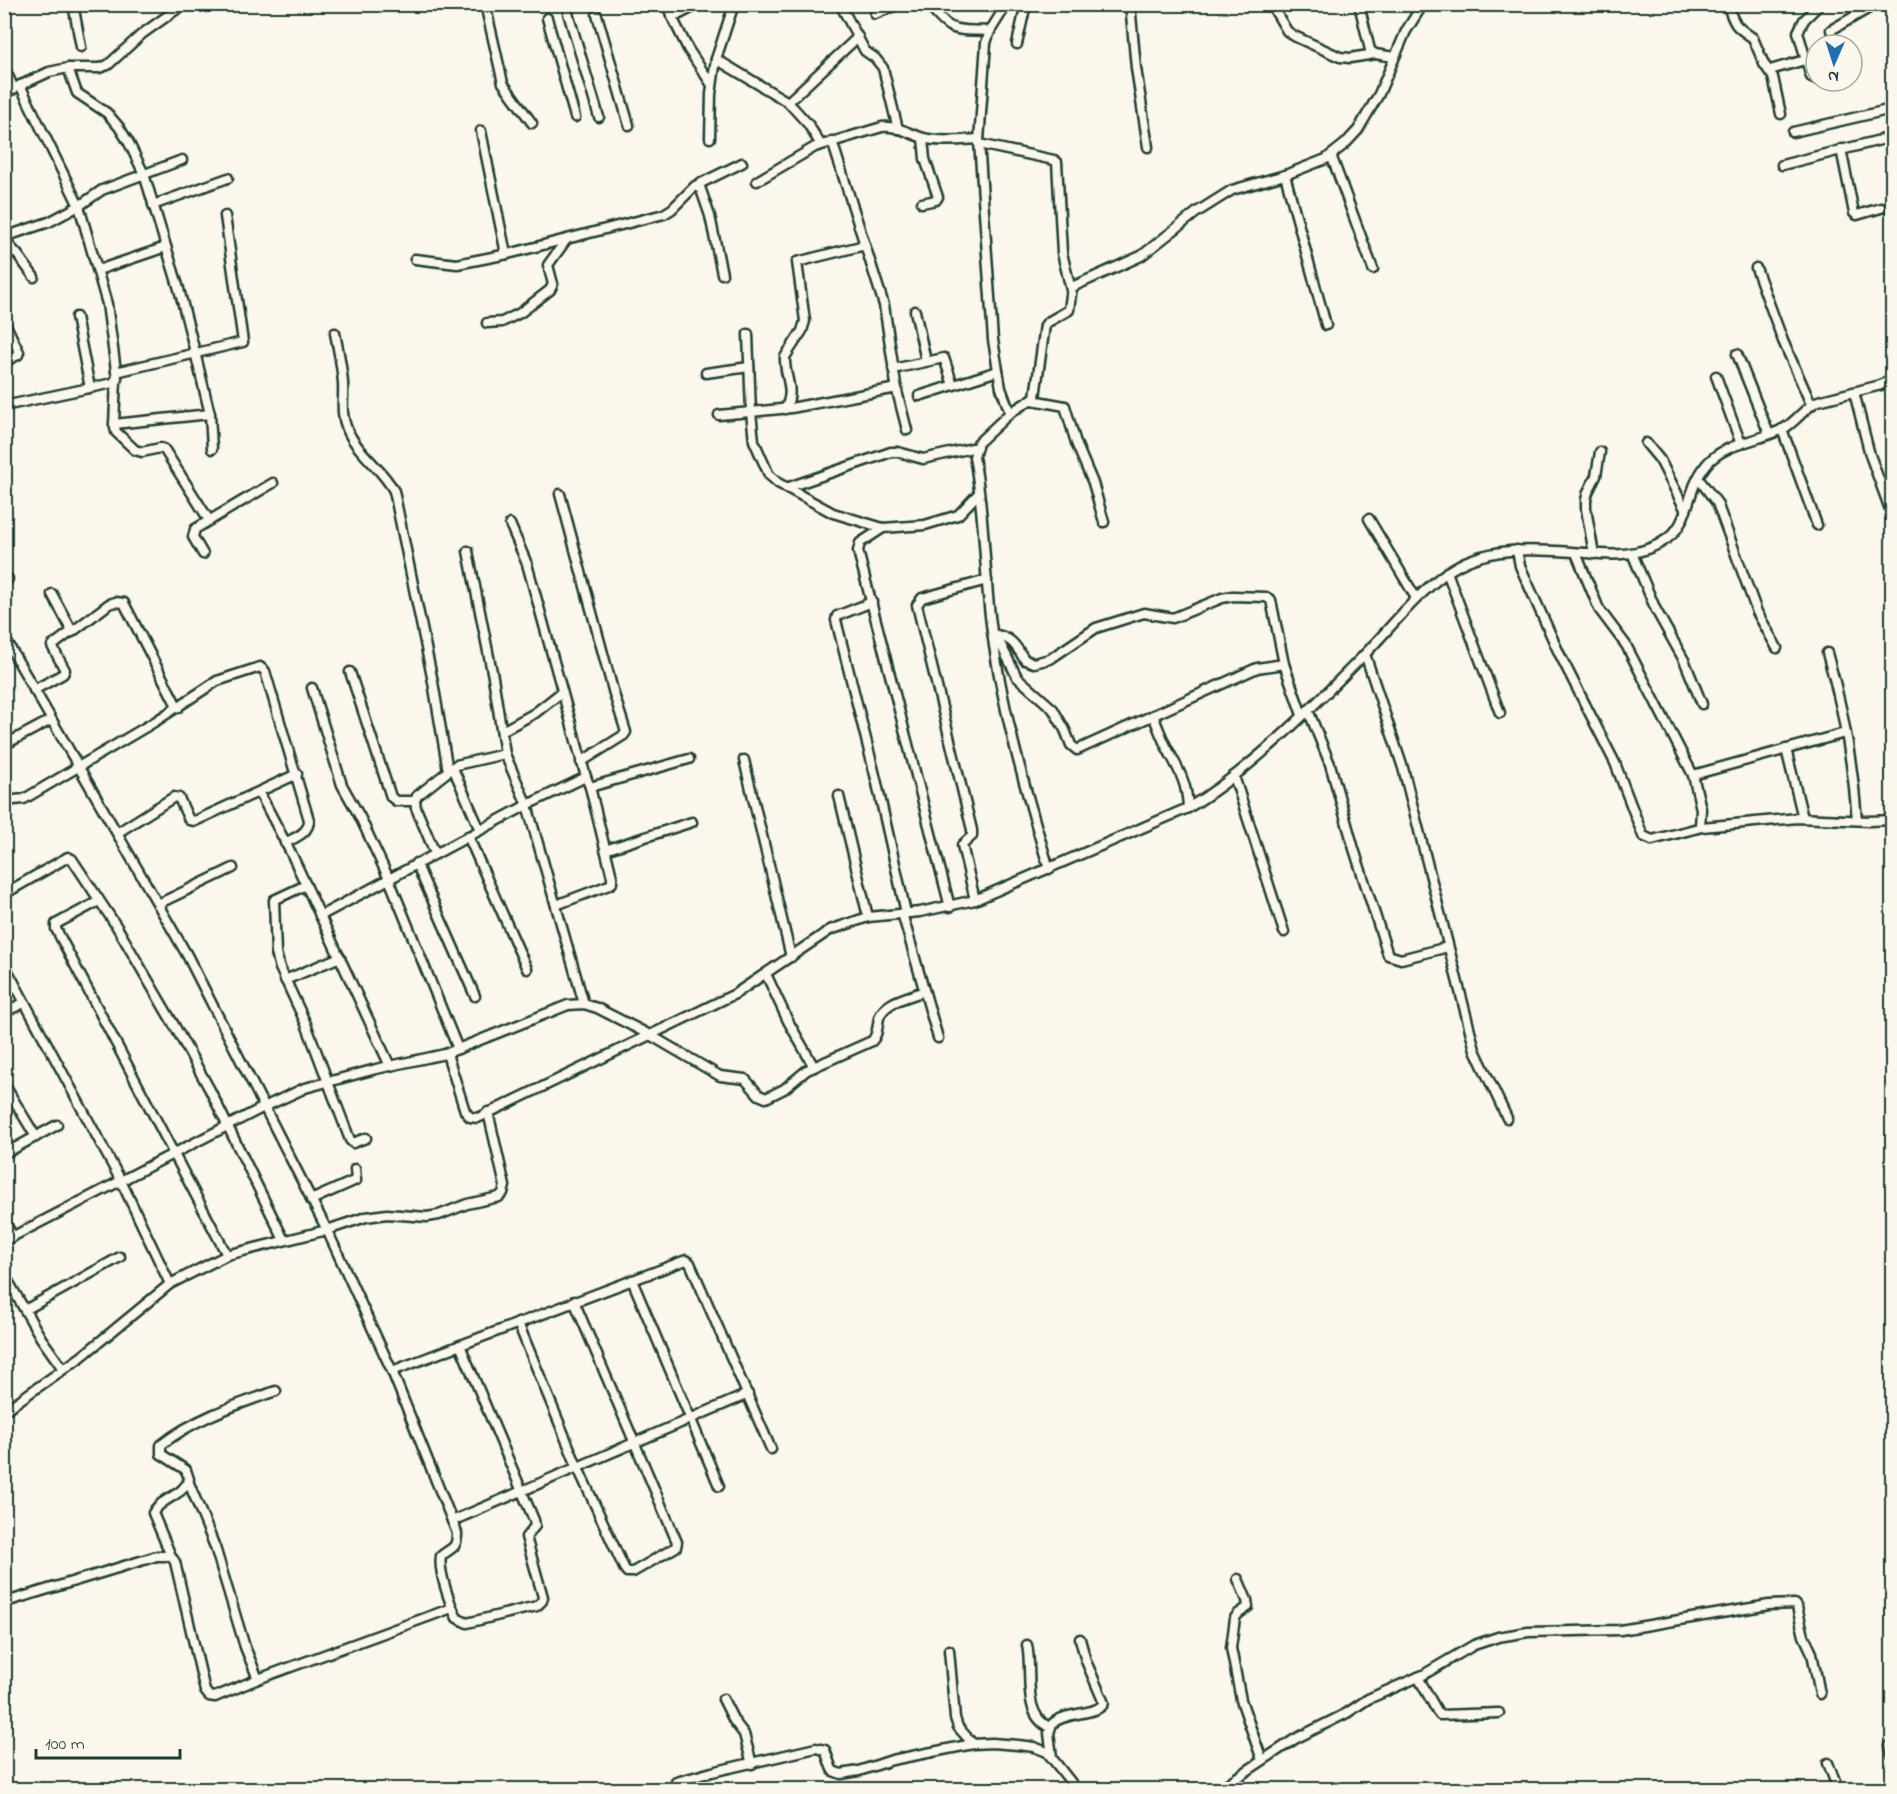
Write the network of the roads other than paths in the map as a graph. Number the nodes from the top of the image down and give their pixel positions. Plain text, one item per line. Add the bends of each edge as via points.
1 (73, 4) edge
2 (184, 4) edge
3 (485, 4) edge
4 (667, 4) edge
5 (699, 4) edge
6 (734, 4) edge
7 (840, 4) edge
8 (899, 4) edge
9 (928, 4) edge
10 (1007, 4) edge
11 (1026, 4) edge
12 (1130, 4) edge
13 (1271, 4) edge
14 (1359, 4) edge
15 (1423, 4) edge
16 (1727, 4) edge
17 (1820, 4) edge
18 (1876, 4) edge
19 (568, 13) dead end
20 (875, 14) dead end
21 (597, 15) dead end
22 (671, 15) junction
23 (547, 18) dead end
24 (1831, 30) dead end
25 (990, 31) junction
26 (858, 37) junction
27 (1017, 45) dead end
28 (81, 46) dead end
29 (1375, 54) junction
30 (1394, 57) junction
31 (1804, 57) edge
32 (716, 59) junction
33 (1804, 60) edge
34 (4, 67) edge
35 (68, 68) junction
36 (1770, 70) junction
37 (712, 85) junction
38 (17, 87) junction
39 (4, 93) edge
40 (788, 102) junction
41 (1893, 109) edge
42 (1781, 114) dead end
43 (575, 117) dead end
44 (599, 117) dead end
45 (532, 123) dead end
46 (629, 125) dead end
47 (898, 129) junction
48 (481, 131) dead end
49 (1793, 132) dead end
50 (1893, 137) edge
51 (710, 138) dead end
52 (923, 138) junction
53 (832, 141) junction
54 (979, 142) junction
55 (821, 145) junction
56 (1148, 147) dead end
57 (1841, 149) junction
58 (1331, 155) junction
59 (182, 160) dead end
60 (742, 163) dead end
61 (1782, 165) dead end
62 (144, 174) junction
63 (1286, 175) junction
64 (228, 178) dead end
65 (757, 182) dead end
66 (699, 184) junction
67 (922, 203) dead end
68 (153, 205) junction
69 (79, 206) junction
70 (1881, 208) dead end
71 (225, 216) dead end
72 (4, 239) edge
73 (567, 240) junction
74 (865, 245) junction
75 (166, 247) junction
76 (506, 254) junction
77 (415, 259) dead end
78 (1756, 268) dead end
79 (1373, 269) dead end
80 (98, 270) junction
81 (722, 274) dead end
82 (34, 277) dead end
83 (1071, 290) junction
84 (915, 311) dead end
85 (76, 317) dead end
86 (4, 321) edge
87 (488, 323) dead end
88 (1326, 325) dead end
89 (335, 333) dead end
90 (748, 334) dead end
91 (195, 352) junction
92 (1737, 354) dead end
93 (926, 361) junction
94 (4, 363) edge
95 (749, 367) junction
96 (893, 369) junction
97 (998, 371) junction
98 (706, 373) dead end
99 (116, 376) junction
100 (1716, 376) dead end
101 (1893, 378) edge
102 (953, 385) junction
103 (90, 388) junction
104 (897, 388) junction
105 (1854, 392) junction
106 (919, 396) dead end
107 (1032, 400) junction
108 (1811, 404) junction
109 (4, 406) edge
110 (785, 409) junction
111 (751, 412) junction
112 (1010, 413) junction
113 (210, 414) junction
114 (719, 415) dead end
115 (114, 424) junction
116 (1782, 429) junction
117 (907, 430) dead end
118 (1769, 434) junction
119 (1646, 443) dead end
120 (1741, 444) junction
121 (977, 447) junction
122 (212, 449) dead end
123 (1600, 452) dead end
124 (1698, 478) junction
125 (273, 483) dead end
126 (786, 488) junction
127 (978, 493) junction
128 (560, 494) dead end
129 (1686, 511) junction
130 (1893, 515) edge
131 (1369, 519) dead end
132 (209, 520) junction
133 (1104, 522) dead end
134 (510, 524) dead end
135 (1817, 525) dead end
136 (883, 528) junction
137 (1517, 550) junction
138 (468, 551) dead end
139 (1576, 553) junction
140 (1632, 553) junction
141 (203, 554) dead end
142 (1594, 554) junction
143 (1447, 572) junction
144 (987, 580) junction
145 (52, 594) dead end
146 (1416, 598) junction
147 (872, 602) junction
148 (992, 626) junction
149 (72, 632) junction
150 (996, 635) junction
151 (4, 637) edge
152 (1777, 648) dead end
153 (1827, 653) dead end
154 (1365, 654) junction
155 (1284, 664) junction
156 (350, 672) dead end
157 (312, 688) dead end
158 (34, 690) junction
159 (562, 692) junction
160 (1702, 704) dead end
161 (178, 708) junction
162 (1305, 713) junction
163 (1500, 713) dead end
164 (1153, 715) junction
165 (51, 720) junction
166 (502, 731) junction
167 (1845, 733) junction
168 (4, 744) edge
169 (1786, 749) junction
170 (505, 754) junction
171 (689, 759) dead end
172 (744, 760) dead end
173 (581, 762) junction
174 (78, 767) junction
175 (451, 770) junction
176 (297, 774) junction
177 (1693, 775) junction
178 (1234, 776) junction
179 (586, 777) junction
180 (590, 787) junction
181 (259, 792) junction
182 (839, 796) dead end
183 (4, 801) edge
184 (415, 801) junction
185 (527, 805) junction
186 (1188, 808) junction
187 (1803, 818) junction
188 (1857, 820) junction
189 (1893, 820) edge
190 (692, 822) dead end
191 (1700, 827) junction
192 (480, 830) junction
193 (117, 833) junction
194 (468, 836) junction
195 (285, 843) junction
196 (605, 850) junction
197 (435, 853) junction
198 (416, 863) junction
199 (232, 868) dead end
200 (1049, 869) junction
201 (389, 879) junction
202 (306, 885) junction
203 (4, 894) edge
204 (975, 900) junction
205 (99, 901) junction
206 (158, 904) junction
207 (556, 905) junction
208 (950, 907) junction
209 (904, 913) junction
210 (320, 916) junction
211 (868, 917) junction
212 (1284, 932) dead end
213 (1448, 947) junction
214 (340, 957) junction
215 (791, 957) junction
216 (4, 964) edge
217 (527, 969) dead end
218 (766, 974) junction
219 (285, 980) junction
220 (924, 991) junction
221 (475, 996) dead end
222 (24, 1003) junction
223 (584, 1004) junction
224 (4, 1012) edge
225 (650, 1035) junction
226 (938, 1038) dead end
227 (458, 1049) junction
228 (445, 1054) junction
229 (390, 1066) junction
230 (814, 1067) junction
231 (329, 1081) junction
232 (4, 1084) edge
233 (264, 1107) junction
234 (488, 1112) junction
235 (1507, 1118) dead end
236 (57, 1125) dead end
237 (227, 1126) junction
238 (36, 1137) junction
239 (366, 1138) dead end
240 (4, 1154) edge
241 (174, 1154) junction
242 (355, 1169) dead end
243 (121, 1181) junction
244 (311, 1200) junction
245 (4, 1220) edge
246 (327, 1230) junction
247 (9, 1239) edge
248 (284, 1240) junction
249 (227, 1255) junction
250 (120, 1257) dead end
251 (4, 1274) edge
252 (632, 1280) junction
253 (170, 1284) junction
254 (574, 1301) junction
255 (25, 1310) junction
256 (518, 1323) junction
257 (460, 1345) junction
258 (63, 1369) junction
259 (392, 1371) junction
260 (276, 1391) dead end
261 (748, 1395) junction
262 (4, 1411) edge
263 (691, 1419) junction
264 (634, 1443) junction
265 (771, 1449) dead end
266 (577, 1466) junction
267 (189, 1484) junction
268 (719, 1486) dead end
269 (521, 1491) junction
270 (452, 1521) junction
271 (171, 1556) junction
272 (1238, 1579) dead end
273 (9, 1601) dead end
274 (452, 1608) junction
275 (1080, 1639) dead end
276 (1028, 1645) dead end
277 (949, 1650) dead end
278 (1418, 1677) junction
279 (258, 1679) junction
280 (1820, 1694) dead end
281 (723, 1699) dead end
282 (1498, 1713) dead end
283 (1049, 1727) junction
284 (974, 1744) junction
285 (1052, 1758) junction
286 (1262, 1760) junction
287 (1828, 1763) dead end
288 (752, 1764) junction
289 (676, 1782) dead end
290 (1077, 1790) edge
291 (1093, 1790) edge
292 (1102, 1790) edge
293 (1218, 1790) edge
294 (1838, 1790) edge

1 - 28 street
2 - 35 street via 108,65
3 - 45 street via 503,83
4 - 22 street
5 - 22 street
6 - 32 street
7 - 26 street
8 - 20 street
9 - 25 street via 949,27
10 - 25 street
11 - 27 street
12 - 56 street
13 - 29 street via 1294,36 1340,57
14 - 29 street via 1367,43
15 - 30 street
16 - 36 street via 1733,21 1741,32 1753,38
17 - 31 street via 1799,28
18 - 24 street
19 - 44 street
21 - 46 street
22 - 37 street
23 - 43 street
25 - 54 street
26 - 40 street
26 - 47 street via 865,51 883,68
29 - 30 street
30 - 58 street via 1358,130
32 - 37 street
32 - 40 street
33 - 36 street
34 - 38 street
35 - 38 street
35 - 62 street via 77,93 107,113 119,127
36 - 42 street
37 - 51 street
38 - 39 street
38 - 69 street
40 - 55 street
41 - 49 street
47 - 52 street
47 - 53 street via 882,128
48 - 76 street
50 - 57 street
52 - 54 street
52 - 67 street via 925,159 938,198
53 - 55 street
53 - 74 street
54 - 83 street via 1056,162 1062,253
54 - 97 street
55 - 65 street
57 - 61 street
57 - 70 street via 1854,213
58 - 63 street
58 - 79 street
59 - 62 street
60 - 66 street
62 - 68 street
62 - 69 street via 102,190
63 - 83 street via 1232,190 1141,256
63 - 88 street
64 - 68 street
66 - 73 street via 664,214
66 - 81 street
68 - 75 street
69 - 72 street
69 - 80 street
71 - 91 street via 243,342
72 - 82 street
73 - 76 street
73 - 87 street via 548,265 553,284 550,290 520,313
74 - 96 street via 884,305
74 - 110 street via 796,264 805,321 785,357 790,400
75 - 80 street
75 - 91 street
76 - 77 street via 457,264
78 - 108 street
80 - 99 street via 109,314
83 - 107 street via 1069,310 1044,327 1037,393
84 - 93 street
85 - 103 street
86 - 94 street via 19,352
89 - 175 street via 347,429 394,491
90 - 95 street
91 - 99 street
91 - 113 street
92 - 118 street
93 - 96 street
93 - 102 street via 944,358
95 - 98 street
95 - 111 street
96 - 104 street
97 - 102 street
97 - 112 street
99 - 103 street
99 - 115 street
100 - 120 street
101 - 105 street
102 - 106 street
103 - 109 street
104 - 110 street
104 - 117 street
105 - 108 street
105 - 130 street via 1870,455
107 - 112 street
107 - 133 street via 1065,406
108 - 116 street
110 - 111 street
111 - 114 street
111 - 126 street via 754,441 769,475
112 - 121 street
113 - 115 street
113 - 122 street
115 - 132 street via 116,432 135,450 164,449
116 - 118 street
116 - 135 street
118 - 120 street
119 - 129 street via 1660,460
120 - 124 street via 1711,459
121 - 126 street via 923,459 891,452
121 - 127 street via 974,457
123 - 142 street via 1586,500
124 - 129 street
124 - 152 street via 1717,503 1757,612
125 - 132 street
126 - 136 street via 833,513
127 - 136 street via 964,511 951,518 925,525
127 - 144 street
128 - 173 street via 626,732
129 - 140 street via 1677,532 1667,540
131 - 146 street
132 - 141 street via 192,534
134 - 159 street via 527,564
136 - 147 street via 859,546
137 - 139 street
137 - 143 street via 1503,550 1467,561
137 - 191 street via 1520,566 1559,653 1615,763 1643,836 1652,840
138 - 166 street
139 - 142 street
139 - 177 street via 1599,609 1626,645
140 - 142 street
140 - 160 street
143 - 146 street
143 - 163 street
144 - 148 street
144 - 204 street via 922,598 917,605 972,830 972,836 962,845
145 - 149 street
146 - 154 street
147 - 208 street
147 - 209 street via 837,616 836,620 876,779
148 - 150 street
148 - 200 street via 1004,707
149 - 158 street via 52,646 65,672
149 - 161 street via 109,604 123,603
150 - 155 street via 1009,638 1025,660 1037,663 1050,659 1096,628 1144,613 1173,618 1222,598 1264,597 1271,600
150 - 164 street via 1017,677 1053,709 1075,749
151 - 158 street
153 - 167 street
154 - 162 street
154 - 213 street via 1403,768
155 - 162 street
155 - 164 street via 1257,668
156 - 184 street via 391,797 396,801
157 - 201 street via 342,785
158 - 165 street
159 - 166 street
159 - 173 street
161 - 174 street
161 - 176 street via 217,681 263,668
162 - 178 street
162 - 213 street via 1330,764 1389,955 1401,959
164 - 186 street via 1182,775
165 - 168 street
165 - 174 street
166 - 170 street
167 - 169 street
167 - 188 street
169 - 177 street
169 - 187 street
170 - 175 street via 456,765
170 - 185 street
171 - 180 street
172 - 215 street
173 - 179 street
174 - 183 street via 24,799
174 - 193 street
175 - 184 street
175 - 192 street
176 - 181 street
176 - 195 street via 310,824 305,832
177 - 191 street via 1701,809
178 - 186 street
178 - 212 street
179 - 180 street
179 - 185 street
180 - 196 street
181 - 193 street via 193,821 179,798 174,797
181 - 195 street
182 - 211 street
184 - 197 street
185 - 192 street
185 - 207 street
186 - 200 street
187 - 188 street
187 - 191 street
188 - 189 street
190 - 196 street
192 - 194 street
193 - 206 street
194 - 197 street
194 - 217 street
195 - 202 street
196 - 207 street via 612,883
197 - 198 street
198 - 201 street
198 - 221 street
199 - 206 street
200 - 204 street
201 - 210 street
201 - 227 street
202 - 210 street
202 - 219 street via 273,903 276,953
203 - 205 street via 70,857
204 - 208 street
205 - 237 street via 174,1025
205 - 241 street via 56,924 56,929
206 - 233 street
207 - 223 street
208 - 209 street
209 - 211 street
209 - 220 street
210 - 214 street
211 - 215 street via 830,930
213 - 235 street via 1474,1050
214 - 219 street
214 - 229 street
215 - 218 street
216 - 222 street
218 - 225 street
218 - 230 street
219 - 231 street
220 - 226 street
220 - 230 street via 886,1007 872,1041
222 - 224 street
222 - 243 street
223 - 225 street
223 - 227 street via 568,1005
225 - 230 street via 720,1076 745,1079 766,1098
225 - 234 street
227 - 228 street
228 - 229 street
228 - 234 street via 467,1114 473,1118
229 - 231 street
231 - 233 street
231 - 239 street via 350,1140 356,1143
232 - 238 street
233 - 237 street
233 - 244 street
234 - 246 street via 505,1186 499,1197 433,1216 378,1215
236 - 238 street
237 - 241 street
237 - 248 street
238 - 240 street
241 - 243 street
241 - 249 street
242 - 244 street via 356,1180
243 - 247 street
243 - 253 street
244 - 246 street
245 - 247 street
246 - 248 street
246 - 259 street
248 - 249 street
249 - 253 street
250 - 255 street
251 - 255 street
252 - 254 street
252 - 261 street via 688,1261
252 - 263 street
253 - 258 street
254 - 256 street
254 - 264 street
255 - 258 street
256 - 257 street
256 - 266 street
257 - 259 street
257 - 269 street
258 - 262 street
259 - 270 street
260 - 267 street via 204,1418 161,1445 161,1454 186,1470
261 - 263 street
261 - 265 street
263 - 264 street
263 - 268 street
264 - 266 street
264 - 266 street via 677,1542 676,1547 633,1572 624,1568
266 - 269 street
267 - 271 street via 153,1513
267 - 279 street
269 - 270 street
269 - 274 street via 536,1523 526,1537 543,1601 537,1606 467,1623 457,1618
270 - 274 street via 457,1542 440,1559
271 - 273 street via 157,1556
271 - 279 street via 205,1691 215,1697
272 - 286 street via 1248,1607 1235,1618 1231,1648 1241,1700
274 - 279 street
275 - 283 street via 1104,1703 1098,1709 1066,1715
276 - 283 street via 1033,1707 1038,1719
277 - 284 street via 955,1718
278 - 280 street via 1474,1645 1498,1637 1528,1632 1620,1630 1788,1603 1797,1607 1815,1661
278 - 282 street via 1440,1715
278 - 286 street via 1368,1699
281 - 288 street via 744,1734
283 - 285 street
284 - 285 street via 1035,1748
284 - 288 street via 841,1774 833,1771 827,1753 821,1748
285 - 290 street
286 - 293 street
287 - 294 street
288 - 289 street
291 - 292 street

